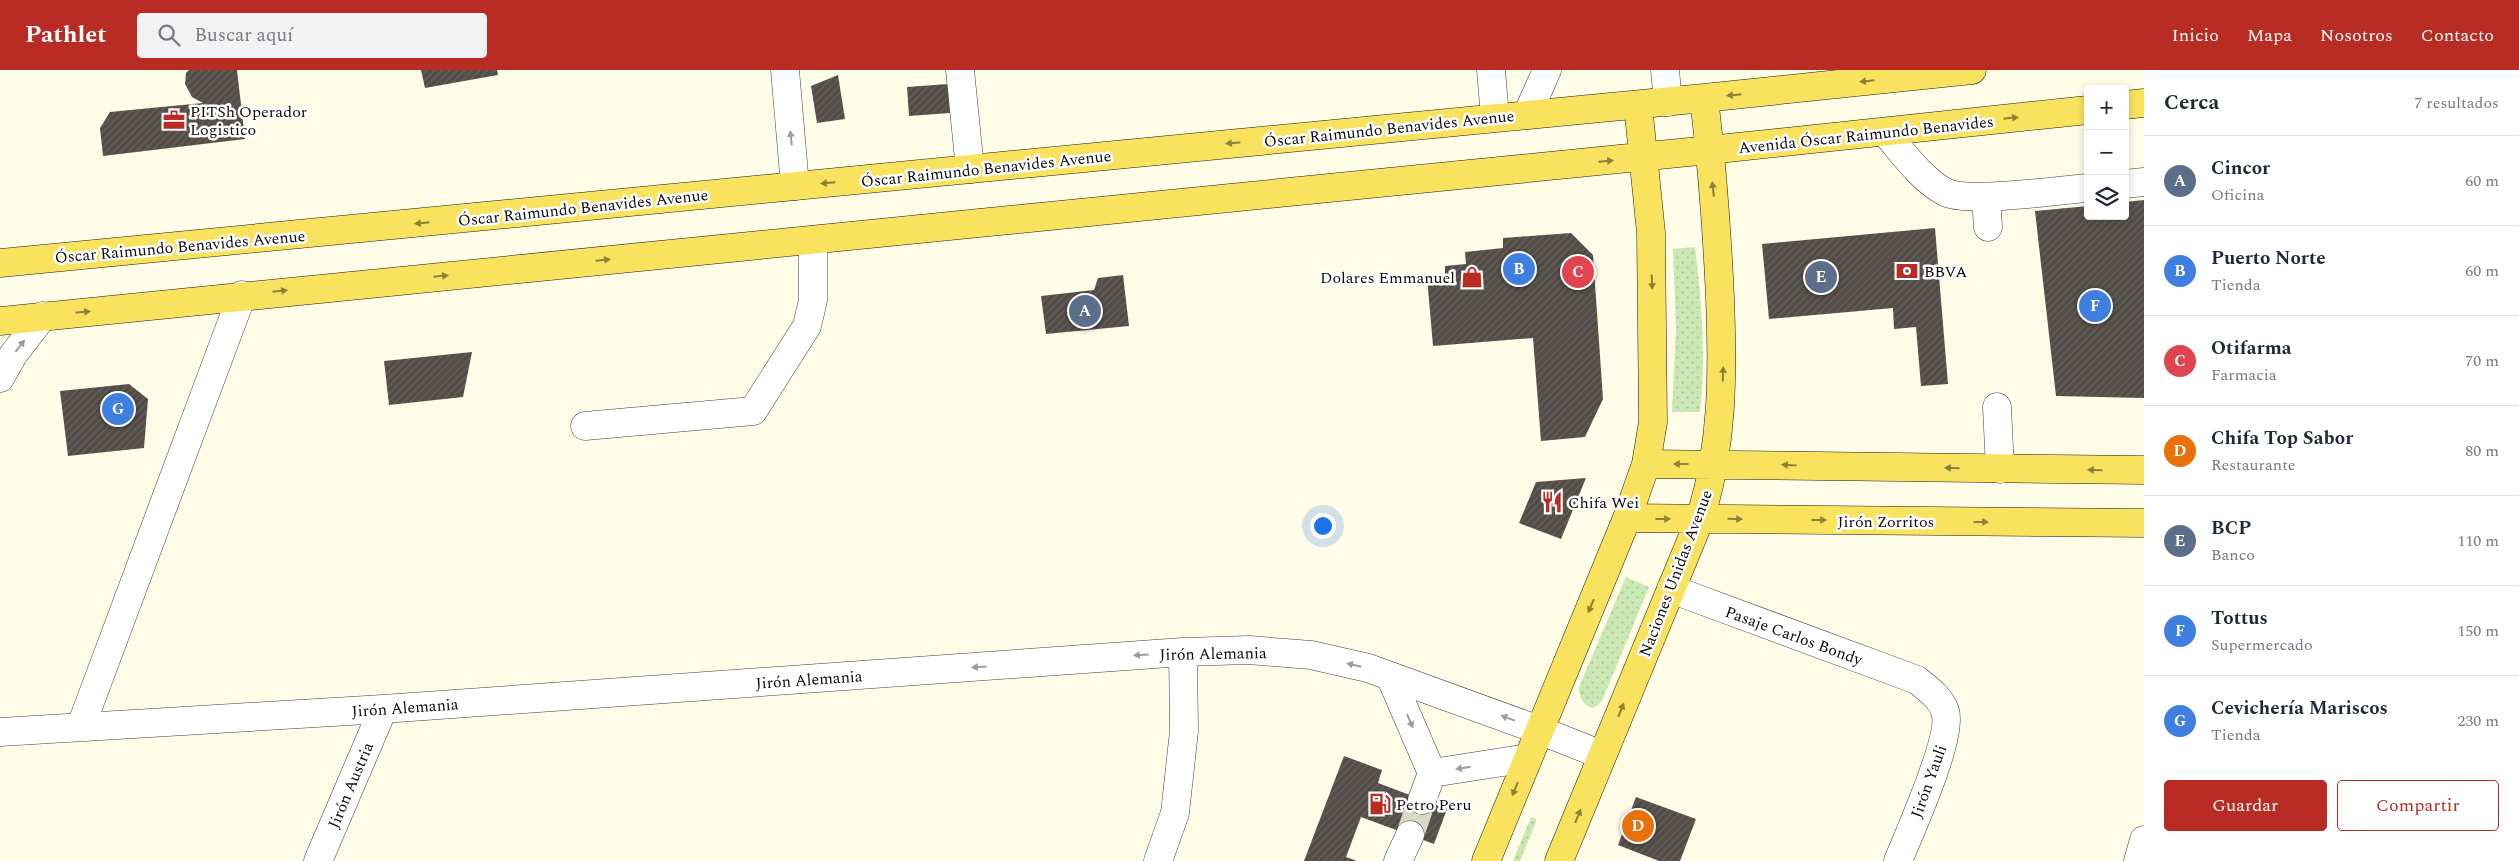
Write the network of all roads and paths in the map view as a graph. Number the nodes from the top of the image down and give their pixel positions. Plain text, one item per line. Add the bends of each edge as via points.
1 (785, 70) edge
2 (960, 70) edge
3 (1491, 70) edge
4 (1547, 70) edge
5 (1665, 70) edge
6 (1972, 70) edge
7 (1704, 98) junction
8 (1668, 102) junction
9 (2144, 103) edge
10 (1638, 105) junction
11 (2129, 105) edge
12 (2084, 110) edge
13 (1527, 114) junction
14 (1495, 117) junction
15 (1885, 132) junction
16 (1709, 150) junction
17 (1645, 157) junction
18 (970, 170) junction
19 (2144, 182) edge
20 (2129, 184) edge
21 (795, 186) junction
22 (2084, 188) edge
23 (1986, 197) junction
24 (1988, 227) dead end
25 (813, 240) junction
26 (8, 259) edge
27 (242, 295) junction
28 (43, 316) junction
29 (0, 321) edge
30 (0, 378) edge
31 (1998, 407) dead end
32 (585, 426) dead end
33 (1646, 464) junction
34 (1715, 464) junction
35 (2000, 469) junction
36 (2144, 470) edge
37 (1627, 518) junction
38 (1700, 519) junction
39 (2144, 523) edge
40 (1671, 589) junction
41 (1183, 652) junction
42 (1390, 676) junction
43 (1917, 680) joint
44 (382, 709) junction
45 (81, 726) junction
46 (1539, 730) junction
47 (0, 732) edge
48 (1602, 755) junction
49 (1528, 758) junction
50 (1432, 773) junction
51 (1422, 800) tunnel mouth
52 (1410, 835) tunnel mouth
53 (2144, 840) edge
54 (318, 861) edge
55 (1158, 861) edge
56 (1398, 861) edge
57 (1486, 861) edge
58 (1559, 861) edge
59 (1898, 861) edge
60 (2138, 861) edge

21 -> 1 street
2 - 18 street
3 - 14 street
4 - 13 street
5 - 8 street
6 -> 7 main road, Óscar Raimundo Benavides Avenue
7 - 8 main road, Óscar Raimundo Benavides Avenue
7 - 16 main road, Naciones Unidas Avenue
8 - 10 main road, Óscar Raimundo Benavides Avenue
9 - 11 main road
10 - 13 main road, Óscar Raimundo Benavides Avenue
10 - 17 main road
15 -> 12 main road, Avenida Óscar Raimundo Benavides
13 - 14 main road, Óscar Raimundo Benavides Avenue
14 -> 18 main road, Óscar Raimundo Benavides Avenue
15 - 16 main road, Avenida Óscar Raimundo Benavides
15 - 23 street via 1923,175 1947,193
16 - 17 main road, Avenida Óscar Raimundo Benavides
34 -> 16 main road, Naciones Unidas Avenue via 1723,367 1717,227
25 -> 17 main road
17 -> 33 main road via 1654,327 1653,422
18 -> 21 main road, Óscar Raimundo Benavides Avenue
19 - 20 street
21 -> 26 main road, Óscar Raimundo Benavides Avenue
22 - 23 street
23 - 24 street
27 -> 25 main road
25 - 32 street via 813,300 807,326 753,411
28 -> 27 main road
27 - 45 street
28 - 29 main road
30 -> 28 street
31 - 35 street
34 -> 33 main road
33 - 37 main road
35 -> 34 main road
34 - 38 main road, Naciones Unidas Avenue
36 -> 35 main road
37 -> 38 main road, Jirón Zorritos
37 -> 46 main road
38 -> 39 main road, Jirón Zorritos
38 - 40 main road, Naciones Unidas Avenue
40 - 43 street, Pasaje Carlos Bondy
48 -> 40 main road, Naciones Unidas Avenue
42 -> 41 street, Jirón Alemania via 1311,655 1249,650
41 -> 44 street, Jirón Alemania
41 - 55 street via 1184,731 1175,813
46 -> 42 street, Jirón Alemania
42 -> 50 street
43 - 59 street, Jirón Yauli via 1934,692 1946,712 1945,734
44 - 45 street, Jirón Alemania
44 - 54 street, Jirón Austria
45 - 47 street, Jirón Alemania
46 - 48 street, Jirón Alemania
46 - 49 main road
58 -> 48 main road, Naciones Unidas Avenue
49 -> 50 street
49 -> 57 main road
50 - 51 street
52 - 56 street
53 - 60 street

